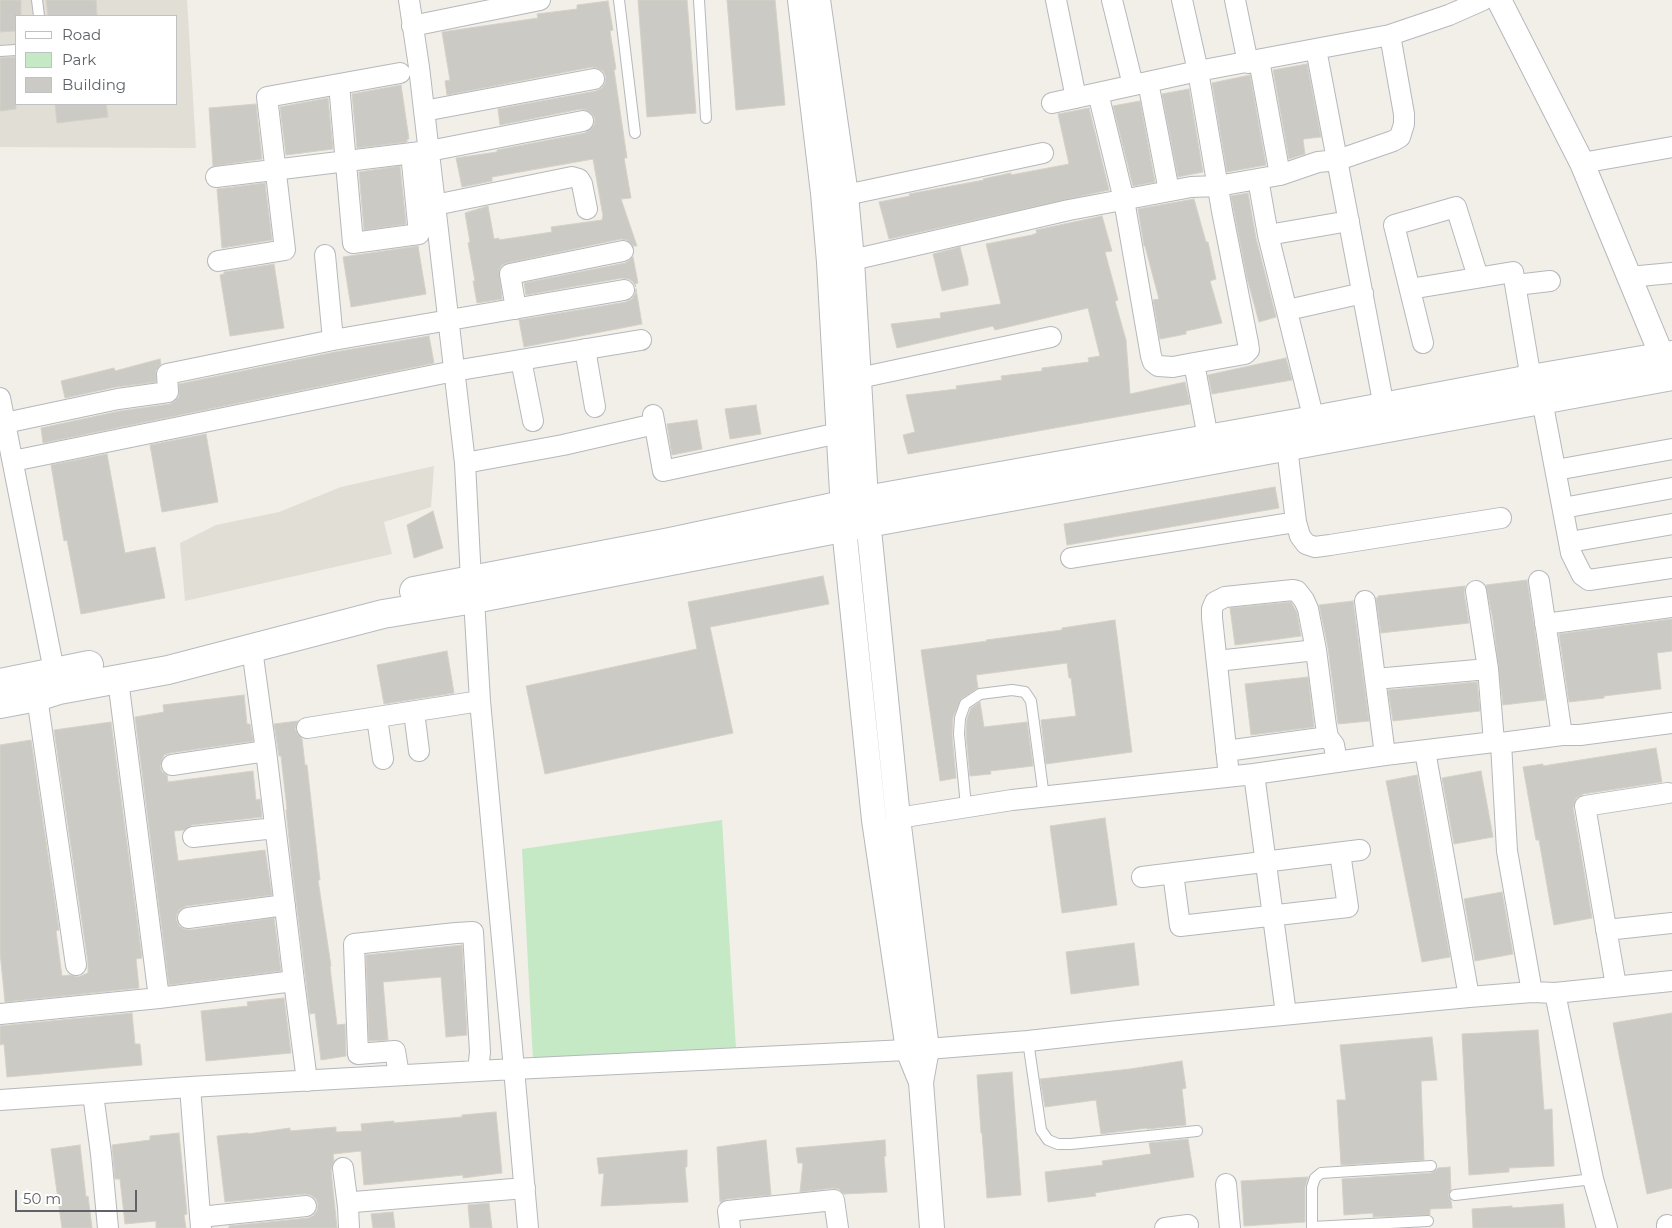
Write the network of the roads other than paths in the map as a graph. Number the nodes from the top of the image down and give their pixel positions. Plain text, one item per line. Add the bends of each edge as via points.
1 (37, 0) edge
2 (409, 0) edge
3 (540, 0) edge
4 (618, 0) edge
5 (699, 0) edge
6 (800, 0) edge
7 (818, 0) edge
8 (1056, 0) edge
9 (1112, 0) edge
10 (1182, 0) edge
11 (1235, 0) edge
12 (1483, 0) edge
13 (1499, 0) edge
14 (39, 15) edge
15 (412, 26) junction
16 (1390, 34) junction
17 (1316, 49) junction
18 (15, 50) edge
19 (0, 51) edge
20 (1253, 62) junction
21 (1198, 71) junction
22 (400, 73) dead end
23 (594, 79) dead end
24 (339, 84) junction
25 (1141, 84) junction
26 (1098, 93) junction
27 (1076, 98) junction
28 (1052, 103) dead end
29 (424, 111) junction
30 (706, 118) dead end
31 (583, 121) dead end
32 (635, 133) dead end
33 (1672, 148) edge
34 (420, 152) junction
35 (1043, 153) dead end
36 (1338, 160) junction
37 (345, 162) junction
38 (1582, 163) junction
39 (277, 170) junction
40 (1280, 176) junction
41 (216, 177) dead end
42 (1258, 179) junction
43 (1218, 186) junction
44 (1169, 191) junction
45 (846, 195) junction
46 (1124, 200) junction
47 (435, 204) junction
48 (587, 209) dead end
49 (1350, 220) junction
50 (1268, 235) junction
51 (623, 251) dead end
52 (325, 255) dead end
53 (852, 260) junction
54 (218, 261) dead end
55 (1672, 273) edge
56 (1478, 277) junction
57 (1629, 277) junction
58 (1550, 281) dead end
59 (1516, 285) junction
60 (1410, 289) junction
61 (624, 290) dead end
62 (1363, 293) junction
63 (516, 308) junction
64 (1288, 310) junction
65 (448, 320) junction
66 (1050, 337) dead end
67 (333, 340) junction
68 (641, 340) dead end
69 (1423, 343) dead end
70 (585, 349) junction
71 (521, 360) junction
72 (1194, 364) junction
73 (1669, 365) edge
74 (454, 371) junction
75 (859, 378) junction
76 (1537, 390) junction
77 (0, 398) edge
78 (595, 407) dead end
79 (1384, 407) junction
80 (1314, 420) junction
81 (534, 421) dead end
82 (5, 423) junction
83 (839, 433) junction
84 (1208, 438) junction
85 (1287, 447) junction
86 (1672, 449) edge
87 (13, 461) junction
88 (465, 463) junction
89 (1556, 470) junction
90 (1672, 488) edge
91 (1563, 508) junction
92 (855, 514) junction
93 (1501, 518) dead end
94 (1296, 522) junction
95 (1672, 524) edge
96 (1570, 542) junction
97 (1072, 558) dead end
98 (1672, 568) edge
99 (1539, 582) dead end
100 (472, 590) junction
101 (1476, 591) dead end
102 (1365, 601) dead end
103 (1672, 607) edge
104 (1545, 624) junction
105 (249, 640) junction
106 (1316, 650) junction
107 (1217, 661) junction
108 (1488, 669) junction
109 (1375, 679) junction
110 (118, 680) junction
111 (0, 683) edge
112 (50, 686) junction
113 (480, 701) junction
114 (0, 704) edge
115 (414, 712) junction
116 (376, 718) junction
117 (1672, 723) edge
118 (307, 728) dead end
119 (1562, 735) junction
120 (1328, 737) junction
121 (1497, 743) junction
122 (266, 751) junction
123 (419, 751) dead end
124 (1226, 751) junction
125 (1425, 751) junction
126 (1385, 755) junction
127 (383, 759) dead end
128 (1337, 762) junction
129 (172, 765) dead end
130 (1254, 774) junction
131 (1229, 776) junction
132 (1668, 794) dead end
133 (1044, 797) junction
134 (966, 806) junction
135 (898, 818) junction
136 (275, 828) junction
137 (193, 837) dead end
138 (1360, 850) dead end
139 (1340, 853) junction
140 (1266, 862) junction
141 (1173, 873) junction
142 (1142, 877) dead end
143 (284, 905) junction
144 (1273, 915) junction
145 (188, 918) dead end
146 (1672, 923) edge
147 (1606, 930) junction
148 (76, 965) dead end
149 (294, 981) junction
150 (1672, 981) edge
151 (1616, 986) junction
152 (1532, 992) junction
153 (1554, 993) junction
154 (1469, 997) junction
155 (159, 998) junction
156 (0, 1014) edge
157 (1286, 1014) junction
158 (1028, 1041) junction
159 (917, 1049) junction
160 (514, 1068) junction
161 (478, 1071) junction
162 (399, 1075) junction
163 (307, 1081) junction
164 (190, 1087) junction
165 (93, 1094) junction
166 (0, 1100) edge
167 (1197, 1131) dead end
168 (1431, 1166) dead end
169 (343, 1168) dead end
170 (1593, 1179) junction
171 (1226, 1184) dead end
172 (525, 1188) junction
173 (1456, 1195) dead end
174 (306, 1206) dead end
175 (348, 1207) junction
176 (1428, 1220) dead end
177 (200, 1222) edge
178 (1188, 1225) dead end
179 (1376, 1226) edge
180 (1312, 1227) edge
181 (108, 1228) edge
182 (349, 1228) edge
183 (528, 1228) edge
184 (730, 1228) edge
185 (838, 1228) edge
186 (932, 1228) edge
187 (1165, 1228) edge
188 (1230, 1228) edge
189 (1606, 1228) edge

1 - 14 lane
2 - 15 street
3 - 15 street
4 - 32 lane
5 - 30 lane
6 - 83 street via 823,193
7 - 45 street
8 - 27 street
9 - 25 street
10 - 21 street
11 - 20 street
12 - 16 street
13 - 38 street
15 - 29 street
16 - 17 street
16 - 36 street via 1404,114 1400,137
17 - 20 street
17 - 36 street
18 - 19 lane
20 - 21 street
20 - 40 street
21 - 25 street
21 - 43 street
22 - 24 street
23 - 29 street
24 - 37 street
24 - 39 street via 267,97
25 - 26 street
25 - 44 street
26 - 27 street
26 - 46 street
27 - 28 street
29 - 34 street
31 - 34 street
33 - 38 street
34 - 37 street
34 - 37 street via 420,234 353,242
34 - 47 street
35 - 45 street
36 - 40 street via 1318,162
36 - 49 street
37 - 39 street
38 - 57 street
39 - 41 street
39 - 54 street via 285,250
40 - 42 street
42 - 43 street
42 - 50 street
43 - 44 street
43 - 72 street via 1249,350 1245,354
44 - 46 street
45 - 53 street
46 - 53 street
46 - 72 street via 1150,356 1158,366
47 - 48 street via 572,176 582,184
47 - 65 street
49 - 50 street
49 - 62 street
50 - 64 street
51 - 63 street via 510,274
52 - 67 street
53 - 75 street
55 - 57 street
56 - 59 street via 1513,272
56 - 60 street
56 - 60 street via 1456,207 1394,225
57 - 73 street
58 - 59 street
59 - 76 street
60 - 69 street
61 - 63 street
62 - 64 street
62 - 79 street
63 - 65 street
64 - 80 street
65 - 67 street
65 - 74 street
66 - 75 street
67 - 82 street via 167,374 168,392
68 - 70 street
70 - 71 street
70 - 78 street
71 - 74 street
71 - 81 street
72 - 84 street
73 - 76 main road
74 - 87 street
74 - 88 street
75 - 92 street
76 - 79 main road
76 - 85 main road
76 - 89 street
77 - 82 street
79 - 80 main road
80 - 84 main road
82 - 87 street
83 - 88 street via 663,471 649,420 563,445
83 - 92 street
84 - 92 main road
85 - 92 main road
85 - 94 street
86 - 89 street
87 - 112 street
88 - 100 street
89 - 91 street
90 - 91 street
91 - 96 street
92 - 100 main road
92 - 135 street
92 - 159 street via 874,820
93 - 94 street via 1315,546 1306,544
94 - 97 street
95 - 96 street
96 - 98 street via 1577,567 1589,580
99 - 104 street
100 - 105 main road via 383,614
100 - 113 street
101 - 108 street
102 - 109 street
103 - 104 street
104 - 119 street
105 - 110 main road via 168,670
105 - 112 main road via 162,653
105 - 122 street
106 - 107 street
106 - 107 street via 1304,600 1297,591 1276,591 1225,597 1215,602 1212,609
106 - 120 street
107 - 124 street
108 - 109 street
108 - 121 street
109 - 126 street
110 - 112 main road
110 - 155 street
111 - 112 main road
112 - 114 main road
112 - 148 street
113 - 115 street
113 - 160 street
115 - 116 street
115 - 123 street
116 - 118 street
116 - 127 street
117 - 119 street
119 - 121 street
120 - 124 street
120 - 128 street via 1334,746
121 - 125 street
121 - 152 street via 1507,851
122 - 129 street
122 - 136 street
124 - 131 street
125 - 126 street
125 - 154 street
126 - 128 street
128 - 130 street
130 - 131 street
130 - 140 street
131 - 133 street
132 - 147 street via 1585,806
133 - 134 street
133 - 134 lane via 1031,701 1025,692 1012,690 980,694 965,704 959,734
134 - 135 street
135 - 159 street
136 - 137 street
136 - 143 street
138 - 139 street
139 - 140 street
139 - 144 street via 1348,907
140 - 141 street
140 - 144 street
141 - 142 street
141 - 144 street via 1180,926
143 - 145 street
143 - 149 street
144 - 157 street
146 - 147 street
147 - 151 street
149 - 155 street
149 - 163 street
150 - 151 street
151 - 153 street
152 - 153 street
152 - 154 street
153 - 170 street
154 - 157 street
155 - 156 street
157 - 158 street
158 - 159 street
158 - 167 lane via 1041,1130 1048,1140 1071,1144
159 - 160 street
159 - 186 street
160 - 161 street
160 - 172 street
161 - 162 street
161 - 162 street via 480,1052 473,932 354,944 358,1054 395,1051
162 - 163 street
163 - 164 street
164 - 165 street
164 - 177 street
165 - 166 street
165 - 181 street
168 - 180 lane via 1321,1173 1312,1186
169 - 175 street
170 - 173 lane
170 - 189 street
171 - 188 street
172 - 175 street via 354,1202
172 - 183 street
174 - 177 street
175 - 182 street
176 - 179 lane
178 - 187 street
179 - 180 lane
184 - 185 street via 728,1211 834,1200

